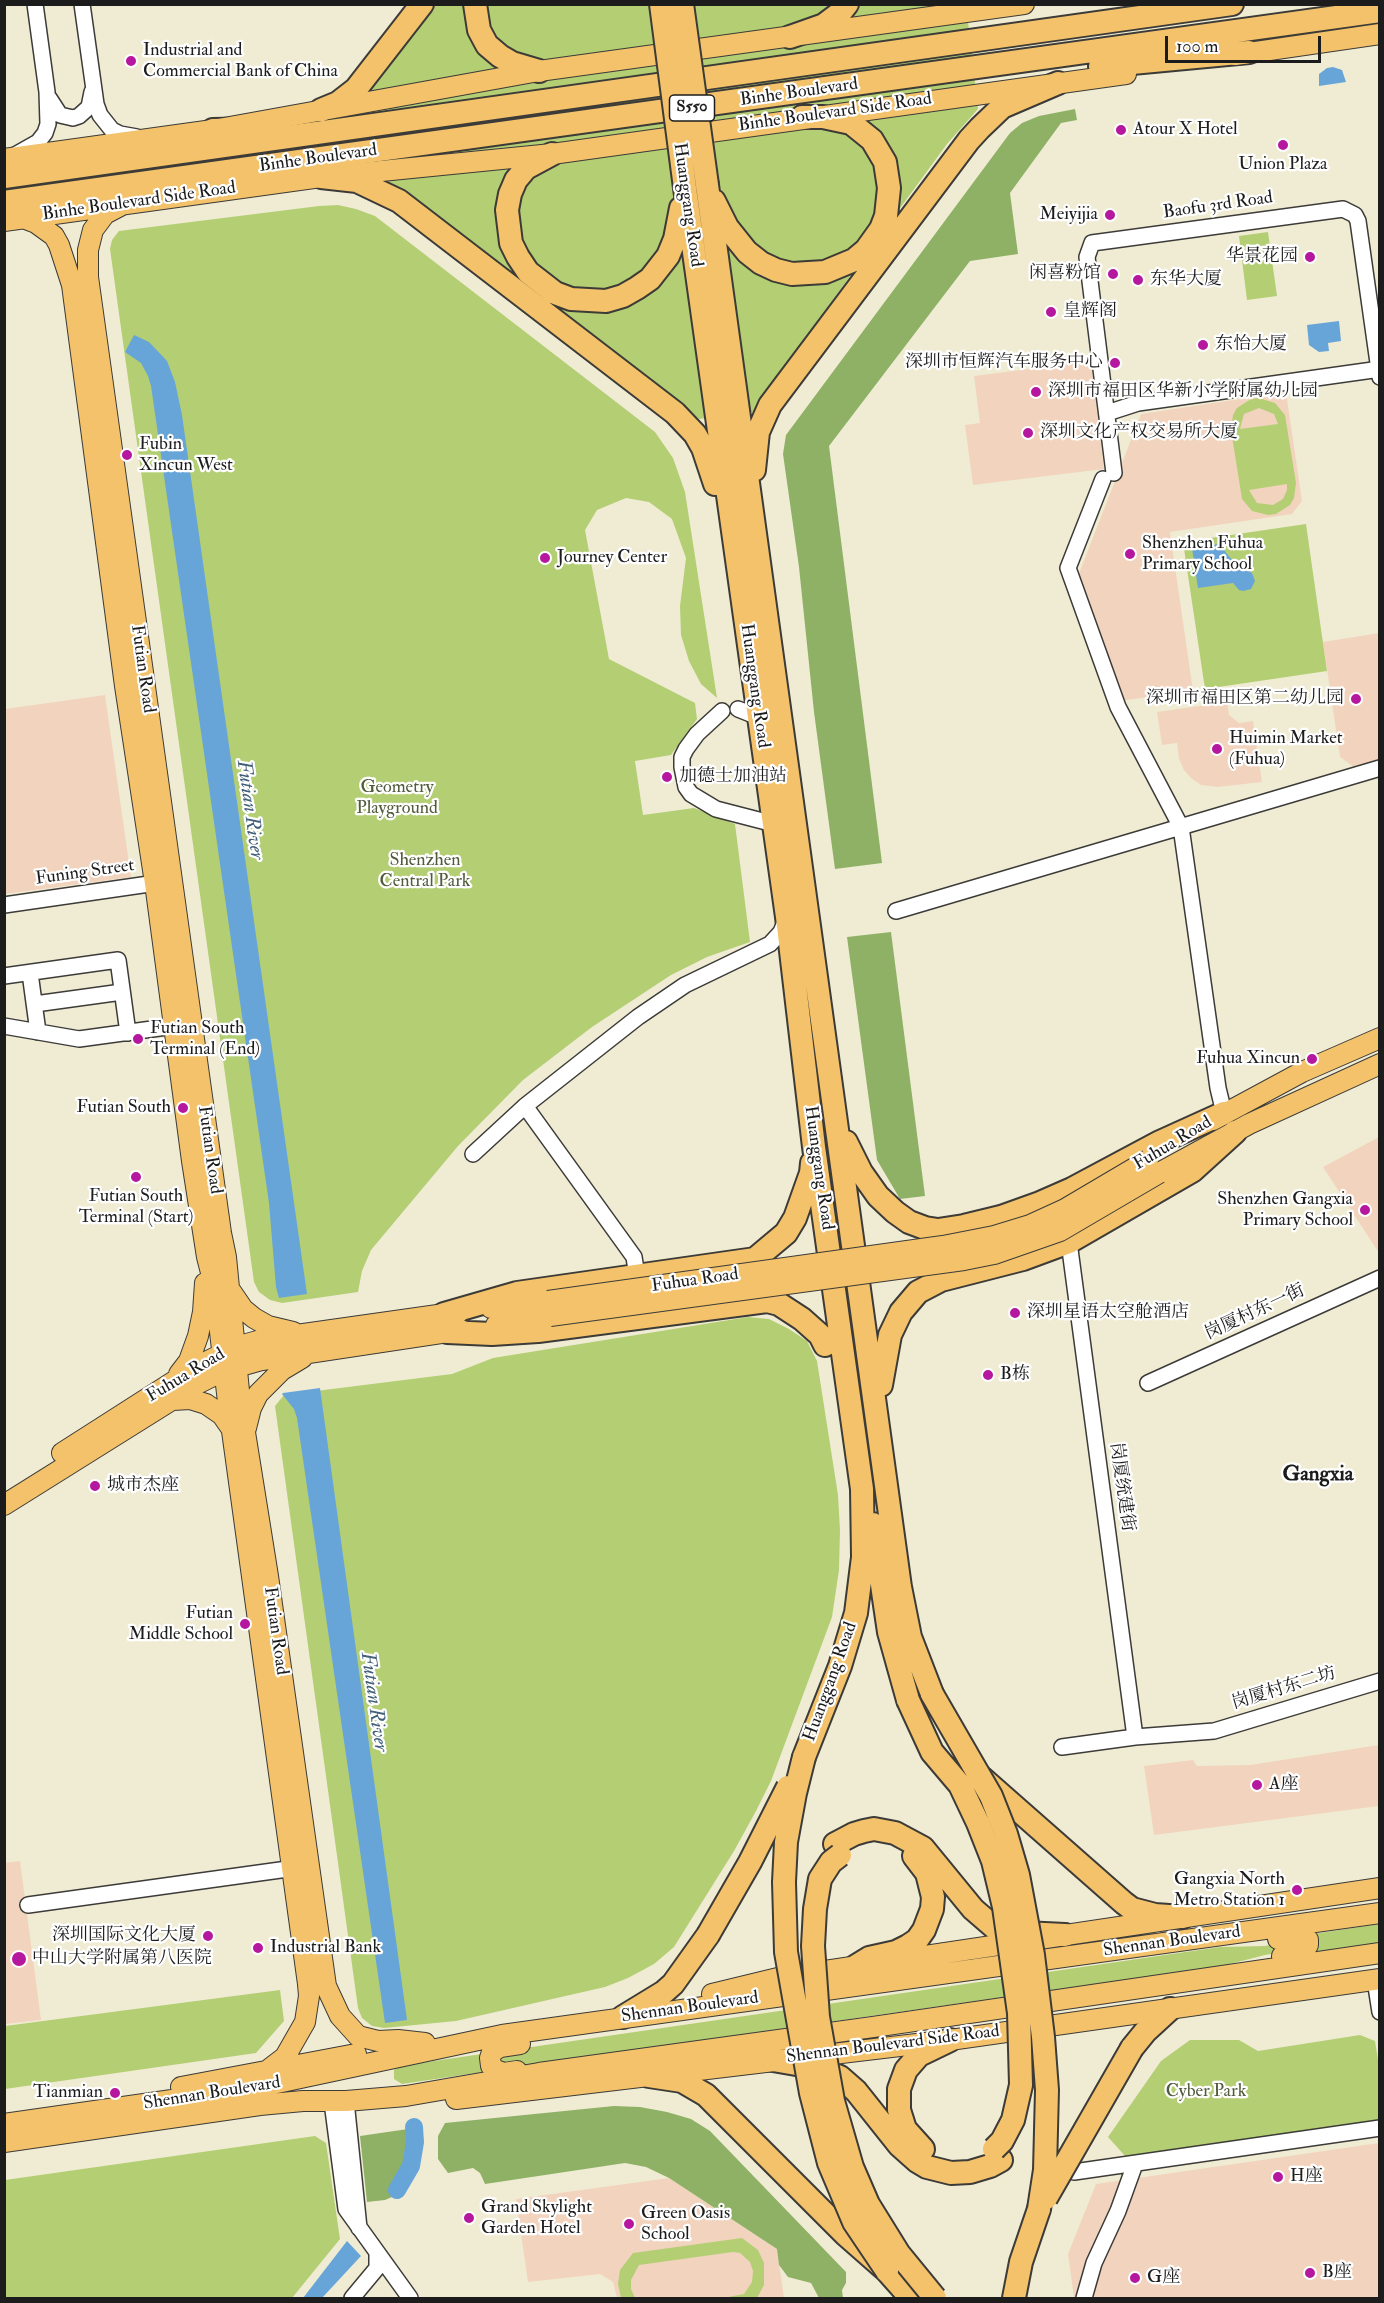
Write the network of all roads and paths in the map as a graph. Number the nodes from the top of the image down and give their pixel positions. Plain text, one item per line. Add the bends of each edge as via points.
1 (36, 4) edge
2 (82, 4) edge
3 (422, 4) edge
4 (475, 4) edge
5 (661, 4) edge
6 (682, 4) edge
7 (847, 4) edge
8 (1024, 4) edge
9 (1126, 4) edge
10 (1232, 4) edge
11 (1380, 12) edge
12 (1380, 34) edge
13 (790, 37) junction
14 (1249, 52) junction
15 (811, 64) junction
16 (539, 71) junction
17 (1058, 83) junction
18 (93, 86) junction
19 (844, 87) junction
20 (47, 93) junction
21 (321, 110) junction
22 (802, 117) junction
23 (344, 129) junction
24 (213, 130) junction
25 (148, 138) junction
26 (552, 154) junction
27 (4, 159) edge
28 (4, 177) edge
29 (321, 177) junction
30 (696, 186) junction
31 (4, 202) edge
32 (126, 203) junction
33 (14, 220) edge
34 (1379, 372) edge
35 (1107, 413) junction
36 (733, 534) junction
37 (755, 550) junction
38 (722, 711) dead end
39 (1380, 768) edge
40 (774, 824) junction
41 (1181, 827) junction
42 (163, 882) junction
43 (4, 905) edge
44 (896, 910) dead end
45 (787, 917) junction
46 (30, 973) junction
47 (4, 976) edge
48 (122, 992) junction
49 (35, 1004) junction
50 (4, 1026) edge
51 (174, 1026) junction
52 (39, 1032) junction
53 (128, 1033) junction
54 (1380, 1038) edge
55 (1380, 1064) edge
56 (525, 1106) junction
57 (1230, 1122) junction
58 (837, 1126) junction
59 (814, 1147) junction
60 (473, 1154) dead end
61 (950, 1228) junction
62 (1069, 1242) junction
63 (207, 1257) junction
64 (738, 1262) junction
65 (637, 1276) junction
66 (958, 1276) junction
67 (1380, 1278) edge
68 (230, 1290) junction
69 (741, 1305) junction
70 (445, 1323) junction
71 (304, 1334) junction
72 (825, 1346) dead end
73 (319, 1351) junction
74 (229, 1359) junction
75 (1148, 1383) dead end
76 (170, 1392) junction
77 (831, 1396) dead end
78 (877, 1413) junction
79 (854, 1423) junction
80 (238, 1434) junction
81 (861, 1488) junction
82 (4, 1490) edge
83 (4, 1505) edge
84 (1380, 1681) edge
85 (1135, 1737) junction
86 (1062, 1747) dead end
87 (804, 1757) junction
88 (982, 1778) junction
89 (837, 1850) junction
90 (300, 1867) junction
91 (1380, 1888) edge
92 (28, 1905) dead end
93 (1380, 1913) edge
94 (1183, 1917) junction
95 (1065, 1935) junction
96 (1208, 1938) junction
97 (1380, 1953) edge
98 (855, 1966) junction
99 (1214, 1976) junction
100 (1377, 1979) edge
101 (793, 1985) junction
102 (1170, 2009) junction
103 (1380, 2012) edge
104 (622, 2017) junction
105 (573, 2024) junction
106 (873, 2027) junction
107 (1045, 2031) junction
108 (950, 2040) junction
109 (425, 2043) junction
110 (456, 2044) junction
111 (773, 2060) junction
112 (268, 2070) junction
113 (538, 2073) junction
114 (649, 2076) junction
115 (406, 2096) junction
116 (339, 2101) junction
117 (135, 2106) junction
118 (4, 2124) edge
119 (1380, 2128) edge
120 (4, 2142) edge
121 (998, 2154) junction
122 (1135, 2164) junction
123 (1074, 2172) dead end
124 (1039, 2210) junction
125 (377, 2252) junction
126 (887, 2271) junction
127 (1015, 2294) edge
128 (352, 2298) edge
129 (410, 2298) edge
130 (911, 2298) edge
131 (935, 2298) edge
132 (1084, 2298) edge

1 - 20 street
2 - 18 street
3 - 21 highway via 356,89
4 - 16 highway via 479,30 487,45 512,63
5 - 30 highway, Huanggang Road, bridge
6 - 30 highway, Huanggang Road, bridge
7 - 13 highway via 824,25
8 - 13 main road
9 - 15 highway via 930,33
10 - 15 highway, Binhe Boulevard / S550
11 - 19 highway, Binhe Boulevard / S550
12 - 14 main road, Binhe Boulevard Side Road
13 - 16 main road
14 - 17 main road, Binhe Boulevard Side Road
14 - 19 highway via 989,80
15 - 23 highway, Binhe Boulevard / S550
16 - 21 main road
17 - 22 main road, Binhe Boulevard Side Road
17 - 37 highway via 1002,107 980,128 770,405 755,449
18 - 20 street via 89,107 73,118 56,111
18 - 25 street via 100,115 112,130
19 - 31 highway, Binhe Boulevard / S550
20 - 27 street via 45,133 38,142
21 - 24 main road
22 - 26 main road, Binhe Boulevard Side Road
22 - 30 highway via 851,123 872,140 885,162 889,188 886,216 874,240 854,260 825,272 792,274 776,270 747,252
23 - 24 highway
23 - 28 highway, Binhe Boulevard / S550
24 - 25 main road
25 - 27 main road
26 - 29 main road, Binhe Boulevard Side Road
26 - 30 highway via 526,168 516,180 510,194 507,227 511,243 528,272 555,293 571,299 606,301 623,296 650,279 668,256
29 - 32 main road, Binhe Boulevard Side Road
29 - 36 highway via 357,181 399,201 675,413 703,448
30 - 36 highway, Huanggang Road
30 - 37 highway, Huanggang Road
32 - 33 main road, Binhe Boulevard Side Road
32 - 42 main road, Futian Road via 105,214 93,230 88,277
33 - 42 main road, Futian Road via 36,223 54,236 72,285 125,686
34 - 35 street via 1138,403
34 - 35 street, Baofu 3rd Road via 1359,221 1355,215 1342,209 1099,241 1092,243 1087,257
35 - 41 street via 1108,476 1068,568 1118,707
36 - 40 highway, Huanggang Road
37 - 58 highway, Huanggang Road
38 - 40 street via 697,734 682,757 686,787 716,809
39 - 41 street
40 - 45 highway, Huanggang Road
41 - 44 street
41 - 57 street via 1218,1088
42 - 43 street, Funing Street
42 - 51 main road, Futian Road
42 - 68 main road, Futian Road
45 - 56 street via 770,944 685,985
45 - 59 highway, Huanggang Road
46 - 47 street
46 - 48 street via 118,960
46 - 49 street
48 - 49 street
48 - 53 street
49 - 52 street
50 - 52 street
51 - 53 street
51 - 63 main road, Futian Road
52 - 53 street via 79,1039
54 - 57 main road, Fuhua Road via 1338,1055
55 - 57 main road, Fuhua Road
56 - 60 street
56 - 65 street via 634,1257
57 - 61 highway via 1160,1142 1040,1203 1001,1217
57 - 62 highway via 1192,1171
57 - 70 main road, Fuhua Road, bridge via 1154,1167 1060,1231 994,1254
58 - 61 highway via 861,1172 894,1212 925,1228
58 - 78 highway, Huanggang Road
59 - 64 highway via 807,1184 786,1233 755,1258
59 - 79 highway, Huanggang Road
61 - 66 highway via 938,1236 932,1256 939,1269
62 - 66 highway
62 - 85 street, 岗厦统建街
63 - 74 main road, Futian Road
63 - 76 main road via 204,1312 198,1336
64 - 65 highway
64 - 69 highway via 750,1270 755,1283 751,1297
65 - 70 highway via 517,1293
66 - 78 highway via 924,1288 901,1312 886,1349
67 - 75 street, 岗厦村东一街
68 - 71 main road via 254,1318 268,1326
68 - 74 main road, Futian Road
69 - 70 highway via 492,1334
69 - 72 highway via 767,1301 779,1304 812,1326
70 - 71 main road, Fuhua Road
70 - 73 main road, Fuhua Road
71 - 74 main road, Fuhua Road via 261,1340
73 - 74 main road, Fuhua Road via 262,1360
73 - 80 main road via 269,1380
74 - 76 main road, Fuhua Road
74 - 80 main road, Futian Road
76 - 80 main road via 206,1404
76 - 82 main road, Fuhua Road
76 - 83 main road, Fuhua Road
77 - 79 highway
78 - 88 highway, Huanggang Road, bridge via 905,1616 932,1694
79 - 81 highway, Huanggang Road
80 - 90 main road, Futian Road via 250,1457 268,1576
81 - 87 highway, Huanggang Road via 863,1557 856,1613
81 - 121 highway, bridge via 878,1547 893,1649 908,1700 932,1752 960,1785 978,1822 1004,1907 1019,2013 1021,2085 1013,2120
84 - 85 street, 岗厦村东二坊 via 1214,1731
85 - 86 street, 岗厦村东二坊
87 - 101 highway, Huanggang Road, bridge via 790,1818 784,1871 786,1952
87 - 104 highway, bridge via 708,1935 673,1984
88 - 94 highway via 1132,1909
88 - 107 highway, Huanggang Road, bridge via 1006,1834 1018,1875
89 - 95 highway via 854,1833 874,1829 895,1833 923,1848 972,1909 995,1928 1003,1932
89 - 98 highway via 872,1840 895,1843 921,1864 933,1897 928,1921 917,1940
89 - 101 highway via 817,1861 806,1884
89 - 131 highway, bridge via 820,1879 813,1946 818,2017 833,2102 868,2204 898,2254
90 - 92 street
90 - 109 main road, Futian Road via 326,1986 344,2023 366,2039
90 - 112 main road, Futian Road via 308,2008 305,2022 285,2057
91 - 94 main road
93 - 96 main road, Shennan Boulevard
94 - 95 main road
95 - 98 main road
96 - 99 main road via 1250,1942 1301,1937 1308,1940 1304,1952 1252,1962
96 - 104 main road, Shennan Boulevard
97 - 99 main road, Shennan Boulevard
98 - 104 main road via 778,1978
99 - 106 main road, Shennan Boulevard
100 - 102 main road, Shennan Boulevard Side Road
100 - 103 street
101 - 126 highway, Huanggang Road, bridge via 811,2093 829,2163 854,2222
102 - 107 main road, Shennan Boulevard Side Road
102 - 124 highway, bridge via 1132,2048
104 - 105 main road, Shennan Boulevard
105 - 110 main road, Shennan Boulevard
105 - 113 main road via 543,2041 500,2047 492,2052 491,2066 496,2070
106 - 107 main road
106 - 113 main road, Shennan Boulevard
107 - 108 main road, Shennan Boulevard Side Road
107 - 121 highway, bridge via 1028,2116 1015,2145
107 - 124 highway, Huanggang Road, bridge via 1046,2170
108 - 111 main road, Shennan Boulevard Side Road
108 - 121 highway via 919,2055 902,2079 898,2099 905,2129 916,2144 943,2159
109 - 110 main road
109 - 112 main road
110 - 117 main road, Shennan Boulevard via 260,2087
111 - 114 main road, Shennan Boulevard Side Road
111 - 121 highway via 819,2068 840,2077 908,2154 927,2167 951,2173 981,2170
112 - 117 main road via 175,2088
113 - 115 main road, Shennan Boulevard
114 - 115 main road, Shennan Boulevard Side Road via 456,2099
114 - 126 highway, bridge via 689,2084 713,2102
115 - 116 main road, Shennan Boulevard
116 - 120 main road, Shennan Boulevard via 260,2105
116 - 125 street via 354,2217
117 - 118 main road, Shennan Boulevard
119 - 122 street
122 - 123 street
122 - 132 street
124 - 127 highway, Huanggang Road
125 - 128 street via 377,2268
125 - 129 street
126 - 130 highway, Huanggang Road

